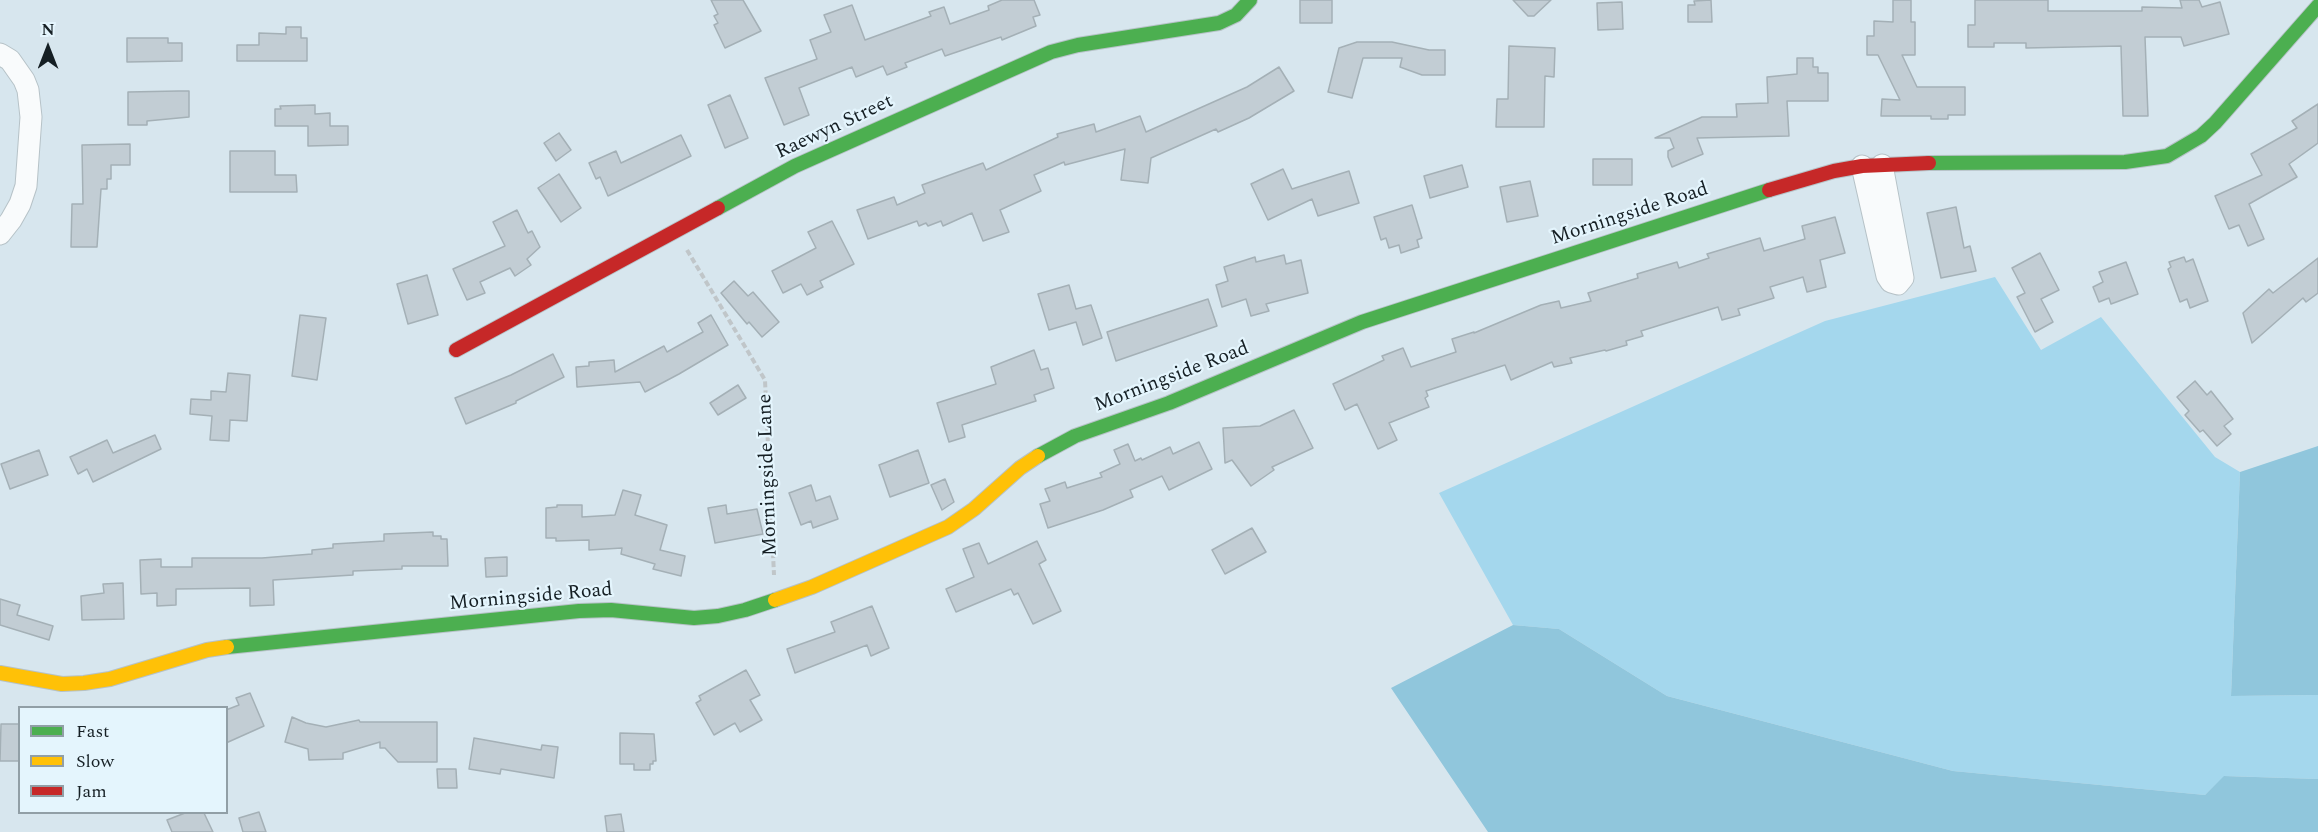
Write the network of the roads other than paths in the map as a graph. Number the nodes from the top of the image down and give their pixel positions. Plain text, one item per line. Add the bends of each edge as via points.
1 (1250, 0) edge
2 (2318, 6) edge
3 (0, 54) edge
4 (0, 234) edge
5 (456, 350) dead end
6 (0, 673) edge

1 - 5 street, Raewyn Street via 1236,15 1219,23 1051,52 795,166
2 - 6 street, Morningside Road via 2215,123 2167,156 2124,162 1872,166 1799,181 1362,322 1179,399 1075,436 1037,456 948,527 812,587 745,610 694,618 579,611 244,645 207,650 84,683 62,684
3 - 4 street via 19,70 28,90 31,136 26,186 20,204

